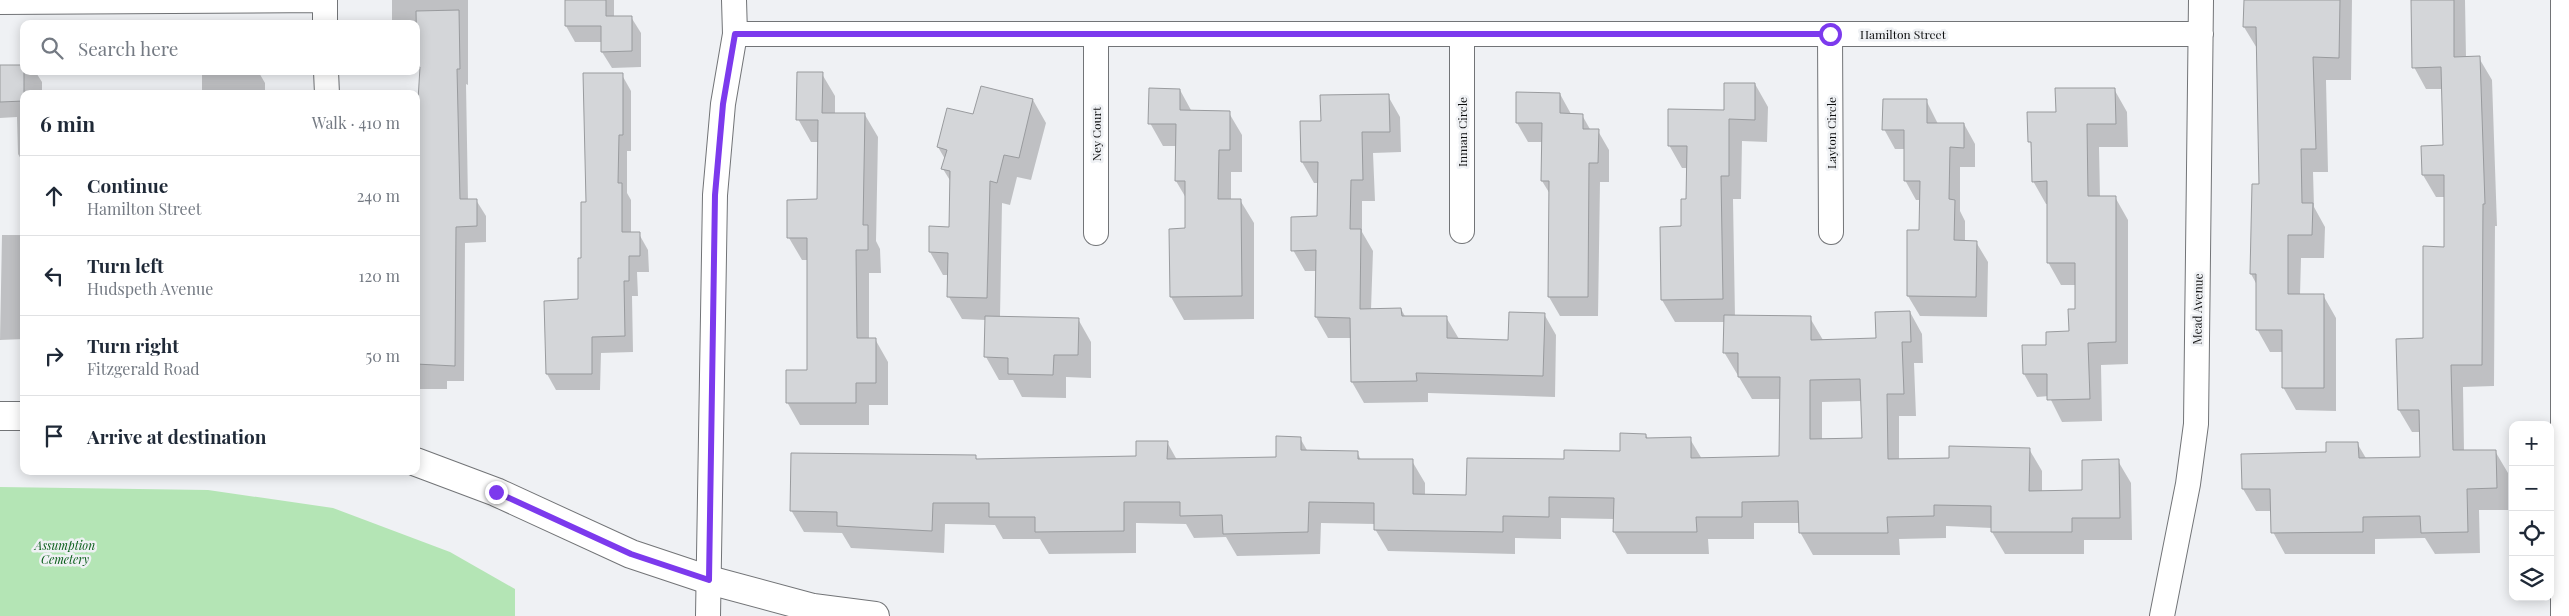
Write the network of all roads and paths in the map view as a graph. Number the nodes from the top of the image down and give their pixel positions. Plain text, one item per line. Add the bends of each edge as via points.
1 (325, 0) edge
2 (734, 0) edge
3 (2201, 0) edge
4 (2563, 0) edge
5 (0, 2) edge
6 (325, 20) edge
7 (735, 34) junction
8 (1096, 34) junction
9 (1462, 34) junction
10 (1830, 34) junction
11 (2201, 34) junction
12 (326, 75) edge
13 (327, 90) edge
14 (2566, 225) edge
15 (1462, 231) dead end
16 (1831, 232) dead end
17 (1096, 233) dead end
18 (0, 416) edge
19 (20, 416) edge
20 (420, 464) edge
21 (709, 580) junction
22 (708, 616) edge
23 (875, 616) edge
24 (2162, 616) edge
25 (2563, 616) edge

1 - 5 street
1 - 6 street
2 - 7 street
3 - 11 street, Mead Avenue
4 - 14 street
7 - 8 street, Hamilton Street
7 - 21 street via 723,104 715,195
8 - 9 street, Hamilton Street
8 - 17 street, Ney Court
9 - 10 street, Hamilton Street
9 - 15 street, Inman Circle
10 - 11 street, Hamilton Street
10 - 16 street, Layton Circle
11 - 24 street, Mead Avenue via 2196,424 2188,484
12 - 13 street
14 - 25 street
18 - 19 main road
20 - 21 main road via 496,492 631,554
21 - 22 street
21 - 23 main road via 812,608

